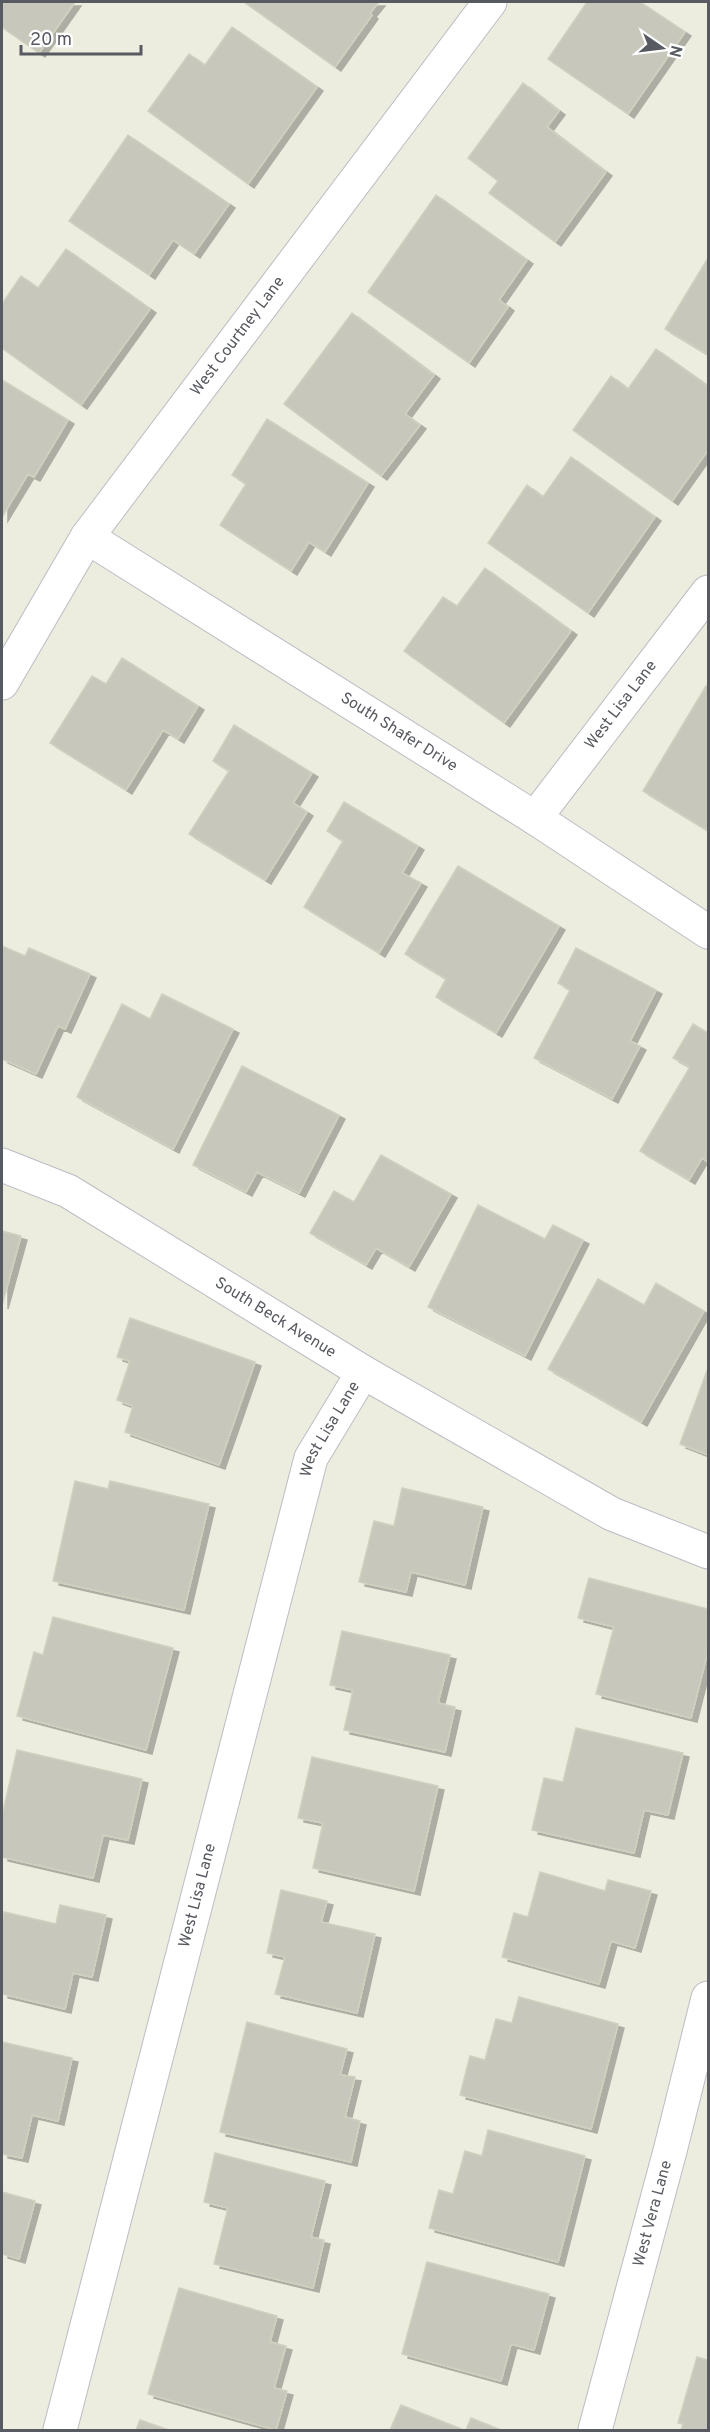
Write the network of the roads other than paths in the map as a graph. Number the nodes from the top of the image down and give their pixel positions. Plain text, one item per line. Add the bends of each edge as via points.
1 (490, 2) edge
2 (87, 537) junction
3 (708, 592) edge
4 (2, 683) edge
5 (535, 818) junction
6 (708, 932) edge
7 (2, 1165) edge
8 (363, 1372) junction
9 (708, 1552) edge
10 (708, 1998) edge
11 (60, 2430) edge
12 (595, 2430) edge

1 - 2 street, West Courtney Lane
2 - 4 street, West Courtney Lane
2 - 5 street, South Shafer Drive
3 - 5 street, West Lisa Lane
5 - 6 street, South Shafer Drive
7 - 8 street, South Beck Avenue via 68,1191
8 - 9 street, South Beck Avenue via 612,1514
8 - 11 street, West Lisa Lane via 312,1458
10 - 12 street, West Vera Lane

